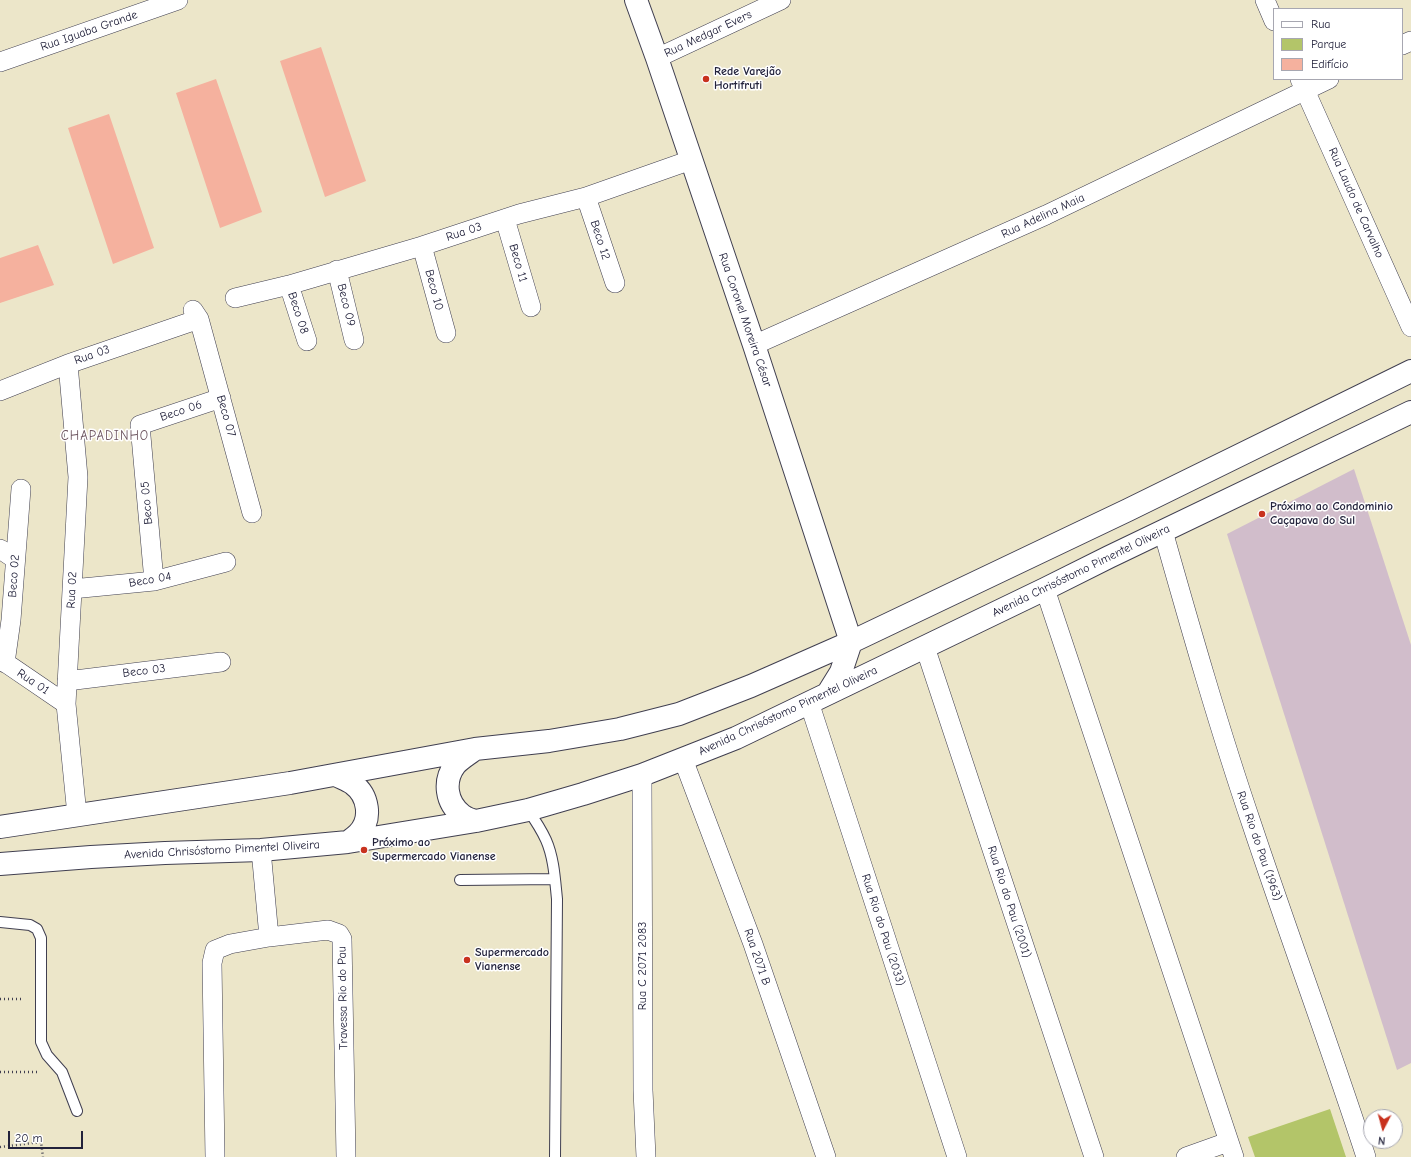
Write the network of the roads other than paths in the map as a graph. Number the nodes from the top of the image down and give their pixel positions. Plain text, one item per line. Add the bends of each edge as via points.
1 (178, 0) edge
2 (636, 0) edge
3 (781, 0) edge
4 (1265, 0) edge
5 (1273, 19) edge
6 (657, 58) junction
7 (0, 62) edge
8 (1325, 80) edge
9 (1303, 85) edge
10 (691, 160) junction
11 (586, 196) junction
12 (505, 219) junction
13 (422, 246) junction
14 (337, 270) junction
15 (615, 283) dead end
16 (289, 285) junction
17 (235, 298) dead end
18 (531, 307) dead end
19 (193, 317) joint
20 (1411, 327) edge
21 (446, 333) dead end
22 (354, 340) dead end
23 (307, 341) dead end
24 (754, 345) junction
25 (68, 364) junction
26 (1411, 371) edge
27 (0, 391) edge
28 (221, 398) junction
29 (1411, 412) edge
30 (140, 425) joint
31 (21, 489) dead end
32 (252, 513) dead end
33 (1163, 531) junction
34 (8, 554) edge
35 (226, 562) dead end
36 (154, 581) junction
37 (1045, 588) junction
38 (72, 589) junction
39 (850, 642) junction
40 (925, 647) junction
41 (2, 661) edge
42 (221, 662) dead end
43 (67, 681) junction
44 (828, 693) junction
45 (809, 702) junction
46 (66, 704) junction
47 (475, 749) junction
48 (683, 759) junction
49 (336, 775) junction
50 (642, 775) junction
51 (528, 810) junction
52 (77, 815) junction
53 (476, 821) junction
54 (0, 826) edge
55 (348, 842) junction
56 (261, 850) junction
57 (0, 864) edge
58 (554, 879) junction
59 (460, 880) dead end
60 (0, 922) edge
61 (269, 937) junction
62 (77, 1111) dead end
63 (1231, 1149) edge
64 (215, 1157) edge
65 (346, 1157) edge
66 (556, 1157) edge
67 (646, 1157) edge
68 (826, 1157) edge
69 (957, 1157) edge
70 (1094, 1157) edge
71 (1186, 1157) edge
72 (1366, 1157) edge

1 - 7 street, Rua Iguaba Grande
2 - 6 main road, Rua Coronel Moreira César
3 - 6 street, Rua Medgar Evers
4 - 5 street
6 - 10 main road, Rua Coronel Moreira César
8 - 9 street, Rua Adelina Maia
9 - 20 street, Rua Laudo de Carvalho
9 - 24 street, Rua Adelina Maia via 1046,215
10 - 11 street, Rua 03
10 - 24 main road, Rua Coronel Moreira César
11 - 12 street, Rua 03
11 - 15 street, Beco 12
12 - 13 street, Rua 03
12 - 18 street, Beco 11
13 - 14 street, Rua 03
13 - 21 street, Beco 10
14 - 16 street, Rua 03
14 - 22 street, Beco 09
16 - 17 street, Rua 03
16 - 23 street, Beco 08
19 - 25 street, Rua 03
19 - 28 street, Beco 07
24 - 39 main road, Rua Coronel Moreira César
25 - 27 street, Rua 03
25 - 38 street, Rua 02 via 78,477
26 - 39 main road via 1128,510
28 - 30 street, Beco 06
28 - 32 street, Beco 07
29 - 33 main road, Avenida Chrisóstomo Pimentel Oliveira
30 - 36 street, Beco 05
31 - 34 street, Beco 02
33 - 37 main road, Avenida Chrisóstomo Pimentel Oliveira
33 - 72 street, Rua Rio do Pau (1963) via 1209,694 1249,818
34 - 41 street, Beco 02 via 11,620
35 - 36 street, Beco 04
36 - 38 street, Beco 04
37 - 40 main road, Avenida Chrisóstomo Pimentel Oliveira
37 - 63 street
38 - 43 street, Rua 02
39 - 44 main road via 841,672
39 - 47 main road via 751,686 679,714 620,729
40 - 44 main road, Avenida Chrisóstomo Pimentel Oliveira
40 - 70 street, Rua Rio do Pau (2001)
41 - 46 street, Rua 01
42 - 43 street, Beco 03
43 - 46 street, Rua 02
44 - 45 main road, Avenida Chrisóstomo Pimentel Oliveira
45 - 48 main road, Avenida Chrisóstomo Pimentel Oliveira via 736,738
45 - 69 street, Rua Rio do Pau (2033)
46 - 52 street, Rua 02
47 - 49 main road
47 - 53 main road via 456,765 448,778 447,792 452,806 463,816
48 - 50 main road, Avenida Chrisóstomo Pimentel Oliveira
48 - 68 street, Rua 2071 B via 753,944
49 - 52 main road
49 - 55 main road via 352,783 362,793 367,806 366,820 359,833
50 - 51 main road, Avenida Chrisóstomo Pimentel Oliveira
50 - 67 street, Rua C 2071 2083 via 643,1090
51 - 53 main road, Avenida Chrisóstomo Pimentel Oliveira
51 - 58 lane via 546,841
52 - 54 main road
53 - 55 main road, Avenida Chrisóstomo Pimentel Oliveira
55 - 56 main road, Avenida Chrisóstomo Pimentel Oliveira
56 - 57 main road, Avenida Chrisóstomo Pimentel Oliveira via 165,853
56 - 61 street
58 - 59 lane
58 - 66 lane
60 - 62 lane via 30,925 37,929 41,938 41,1042 47,1055 62,1072
61 - 64 street, Travessa Rio do Pau via 230,944 215,950 212,963
61 - 65 street, Travessa Rio do Pau via 328,930 339,934 342,939
63 - 71 street

